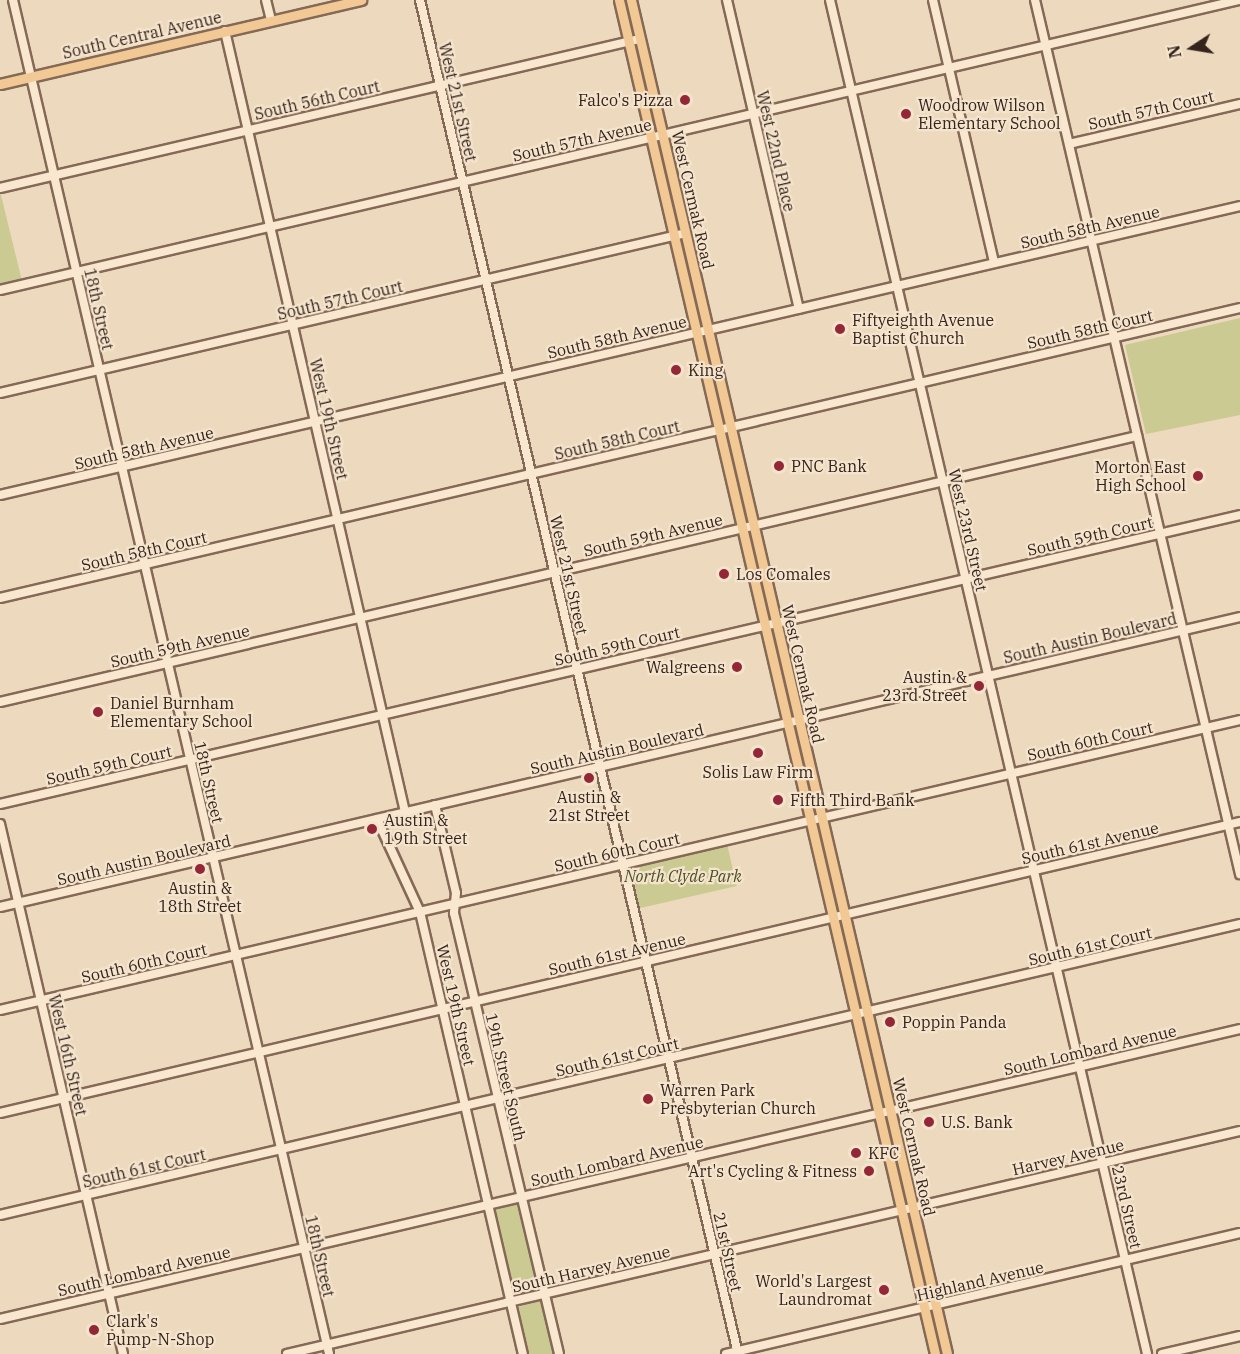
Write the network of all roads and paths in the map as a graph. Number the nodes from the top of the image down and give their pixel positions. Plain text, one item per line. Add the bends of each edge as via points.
1 (14, 0) edge
2 (266, 0) edge
3 (361, 0) edge
4 (420, 0) edge
5 (619, 0) edge
6 (631, 0) edge
7 (727, 0) edge
8 (830, 0) edge
9 (933, 0) edge
10 (1035, 0) edge
11 (1240, 1) edge
12 (271, 20) junction
13 (225, 31) junction
14 (640, 39) junction
15 (629, 42) junction
16 (1046, 45) junction
17 (948, 68) junction
18 (31, 77) junction
19 (0, 84) edge
20 (440, 86) junction
21 (851, 91) junction
22 (1240, 104) edge
23 (754, 114) junction
24 (248, 130) junction
25 (662, 135) junction
26 (651, 137) junction
27 (1069, 144) junction
28 (54, 175) junction
29 (462, 182) junction
30 (0, 188) edge
31 (1240, 206) edge
32 (270, 226) junction
33 (686, 233) junction
34 (674, 236) junction
35 (1092, 240) junction
36 (994, 263) junction
37 (77, 272) junction
38 (486, 280) junction
39 (897, 286) junction
40 (0, 290) edge
41 (1240, 308) edge
42 (799, 309) junction
43 (293, 325) junction
44 (708, 330) junction
45 (697, 332) junction
46 (1114, 337) junction
47 (100, 370) junction
48 (508, 376) junction
49 (919, 383) junction
50 (0, 393) edge
51 (315, 421) junction
52 (730, 427) junction
53 (720, 429) junction
54 (1137, 436) junction
55 (122, 466) junction
56 (531, 474) junction
57 (942, 481) junction
58 (0, 495) edge
59 (1240, 515) edge
60 (338, 519) junction
61 (754, 525) junction
62 (743, 528) junction
63 (1160, 534) junction
64 (145, 564) junction
65 (554, 572) junction
66 (965, 579) junction
67 (0, 598) edge
68 (361, 617) junction
69 (1240, 617) edge
70 (776, 623) junction
71 (765, 626) junction
72 (1183, 630) junction
73 (168, 663) junction
74 (577, 669) junction
75 (988, 676) junction
76 (0, 702) edge
77 (383, 715) junction
78 (799, 720) junction
79 (1240, 720) edge
80 (788, 723) junction
81 (1206, 728) junction
82 (190, 759) junction
83 (600, 767) junction
84 (1011, 774) junction
85 (0, 804) edge
86 (435, 805) junction
87 (405, 812) junction
88 (822, 818) junction
89 (377, 819) junction
90 (811, 820) junction
91 (1240, 822) edge
92 (0, 824) edge
93 (1228, 824) junction
94 (213, 857) junction
95 (623, 864) junction
96 (1034, 870) junction
97 (1240, 874) edge
98 (18, 903) junction
99 (453, 904) junction
100 (0, 907) edge
101 (420, 912) junction
102 (844, 915) junction
103 (834, 917) junction
104 (1240, 924) edge
105 (236, 955) junction
106 (646, 961) junction
107 (1056, 967) junction
108 (41, 1001) junction
109 (474, 1001) junction
110 (443, 1009) junction
111 (0, 1010) edge
112 (867, 1012) junction
113 (856, 1014) junction
114 (1240, 1029) edge
115 (258, 1052) junction
116 (668, 1058) junction
117 (1080, 1066) junction
118 (64, 1098) junction
119 (497, 1098) junction
120 (465, 1106) junction
121 (890, 1111) junction
122 (0, 1113) edge
123 (879, 1113) junction
124 (1240, 1131) edge
125 (281, 1149) junction
126 (692, 1157) junction
127 (1102, 1163) junction
128 (86, 1195) junction
129 (521, 1197) junction
130 (488, 1204) junction
131 (913, 1207) junction
132 (902, 1210) junction
133 (0, 1215) edge
134 (1240, 1233) edge
135 (304, 1248) junction
136 (714, 1254) junction
137 (1125, 1260) junction
138 (109, 1293) junction
139 (544, 1294) junction
140 (511, 1302) junction
141 (936, 1305) junction
142 (924, 1308) junction
143 (0, 1319) edge
144 (1240, 1336) edge
145 (327, 1345) junction
146 (737, 1353) edge
147 (123, 1354) edge
148 (287, 1354) edge
149 (329, 1354) edge
150 (523, 1354) edge
151 (559, 1354) edge
152 (726, 1354) edge
153 (935, 1354) edge
154 (947, 1354) edge
155 (1147, 1354) edge
156 (1162, 1354) edge

1 - 18 street, 18th Street
2 - 12 street
3 - 12 main road, South Central Avenue
4 - 20 street, West 21st Street
5 - 15 main road, West Cermak Road
6 - 14 main road, West Cermak Road
7 - 23 street, West 22nd Place
8 - 21 street, West 23rd Street
9 - 17 street
10 - 16 street
11 - 16 street, South 57th Avenue
12 - 13 main road, South Central Avenue
13 - 18 main road, South Central Avenue
13 - 24 street, West 19th Street
14 - 15 street, South 56th Court
14 - 25 main road, West Cermak Road
15 - 20 street, South 56th Court
15 - 26 main road, West Cermak Road
16 - 17 street, South 57th Avenue
16 - 27 street
17 - 21 street, South 57th Avenue
17 - 36 street
18 - 19 main road, South Central Avenue
18 - 28 street, 18th Street
20 - 24 street, South 56th Court
20 - 29 street, West 21st Street
21 - 23 street, South 57th Avenue
21 - 39 street, West 23rd Street
22 - 27 street, South 57th Court
23 - 25 street, South 57th Avenue
23 - 42 street, West 22nd Place
24 - 28 street, South 56th Court
24 - 32 street, West 19th Street
25 - 26 street, South 57th Avenue
25 - 33 main road, West Cermak Road
26 - 29 street, South 57th Avenue
26 - 34 main road, West Cermak Road
27 - 35 street
28 - 30 street, South 56th Court
28 - 37 street, 18th Street
29 - 32 street, South 57th Avenue
29 - 38 street, West 21st Street
31 - 35 street, South 58th Avenue
32 - 37 street, South 57th Avenue
32 - 43 street, West 19th Street
33 - 34 street, South 57th Court
33 - 44 main road, West Cermak Road
34 - 38 street, South 57th Court
34 - 45 main road, West Cermak Road
35 - 36 street, South 58th Avenue
35 - 46 street
36 - 39 street, South 58th Avenue
37 - 40 street, South 57th Avenue
37 - 47 street, 18th Street
38 - 43 street, South 57th Court
38 - 48 street, West 21st Street
39 - 42 street, South 58th Avenue
39 - 49 street, West 23rd Street
41 - 46 street, South 58th Court
42 - 44 street, South 58th Avenue
43 - 47 street, South 57th Court
43 - 51 street, West 19th Street
44 - 45 street, South 58th Avenue
44 - 52 main road, West Cermak Road
45 - 48 street, South 58th Avenue
45 - 53 main road, West Cermak Road
46 - 49 street, South 58th Court
46 - 54 street
47 - 50 street, South 57th Court
47 - 55 street, 18th Street
48 - 51 street, South 58th Avenue
48 - 56 street, West 21st Street
49 - 52 street, South 58th Court
49 - 57 street, West 23rd Street
51 - 55 street, South 58th Avenue
51 - 60 street, West 19th Street
52 - 53 street, South 58th Court
52 - 61 main road, West Cermak Road
53 - 56 street, South 58th Court
53 - 62 main road, West Cermak Road
54 - 57 street, South 59th Avenue
54 - 63 street
55 - 58 street, South 58th Avenue
55 - 64 street, 18th Street
56 - 60 street, South 58th Court
56 - 65 street, West 21st Street
57 - 61 street, South 59th Avenue
57 - 66 street, West 23rd Street
59 - 63 street, South 59th Court
60 - 64 street, South 58th Court
60 - 68 street, West 19th Street
61 - 62 street, South 59th Avenue
61 - 70 main road, West Cermak Road
62 - 65 street, South 59th Avenue
62 - 71 main road, West Cermak Road
63 - 66 street, South 59th Court
63 - 72 street
64 - 67 street, South 58th Court
64 - 73 street, 18th Street
65 - 68 street, South 59th Avenue
65 - 74 street, West 21st Street
66 - 70 street, South 59th Court
66 - 75 street, West 23rd Street
68 - 73 street, South 59th Avenue
68 - 77 street, West 19th Street
69 - 72 street, South Austin Boulevard
70 - 71 street, South 59th Court
70 - 78 main road, West Cermak Road
71 - 74 street, South 59th Court
71 - 80 main road, West Cermak Road
72 - 75 street, South Austin Boulevard
72 - 81 street
73 - 76 street, South 59th Avenue
73 - 82 street, 18th Street
74 - 77 street, South 59th Court
74 - 83 street, West 21st Street
75 - 78 street, South Austin Boulevard
75 - 84 street, West 23rd Street
77 - 82 street, South 59th Court
77 - 87 street, West 19th Street
78 - 80 street, South Austin Boulevard
78 - 88 main road, West Cermak Road
79 - 81 street, South 60th Court
80 - 83 street, South Austin Boulevard
80 - 90 main road, West Cermak Road
81 - 84 street, South 60th Court
81 - 93 street
82 - 85 street, South 59th Court
82 - 94 street, 18th Street
83 - 86 street, South Austin Boulevard
83 - 95 street, West 21st Street
84 - 88 street, South 60th Court
84 - 96 street, West 23rd Street
86 - 87 street, South Austin Boulevard
86 - 99 street, 19th Street South via 456,893
87 - 89 street, South Austin Boulevard
88 - 90 street, South 60th Court
88 - 102 main road, West Cermak Road
89 - 94 street, South Austin Boulevard
89 - 101 street, West 19th Street
90 - 95 street, South 60th Court
90 - 103 main road, West Cermak Road
91 - 93 street, South 61st Avenue
92 - 98 street, West 16th Street
93 - 96 street, South 61st Avenue
93 - 97 street
94 - 98 street, South Austin Boulevard
94 - 105 street, 18th Street
95 - 99 street, South 60th Court
95 - 106 street, West 21st Street
96 - 102 street, South 61st Avenue
96 - 107 street, West 23rd Street
98 - 100 street, South Austin Boulevard
98 - 108 street, West 16th Street
99 - 101 street, South 60th Court
99 - 109 street, 19th Street South
101 - 105 street, South 60th Court
101 - 110 street, West 19th Street
102 - 103 street, South 61st Avenue
102 - 112 main road, West Cermak Road
103 - 106 street, South 61st Avenue
103 - 113 main road, West Cermak Road
104 - 107 street, South 61st Court
105 - 108 street, South 60th Court
105 - 115 street, 18th Street
106 - 109 street, South 61st Avenue
106 - 116 street, West 21st Street
107 - 112 street, South 61st Court
107 - 117 street, West 23rd Street
108 - 111 street, South 60th Court
108 - 118 street, West 16th Street
109 - 110 street, South 61st Avenue
109 - 119 street, 19th Street South
110 - 115 street, South 61st Avenue
110 - 120 street, West 19th Street
112 - 113 street, South 61st Court
112 - 121 main road, West Cermak Road
113 - 116 street, South 61st Court
113 - 123 main road, West Cermak Road
114 - 117 street, South Lombard Avenue
115 - 118 street, South 61st Avenue
115 - 125 street, 18th Street
116 - 119 street, South 61st Court
116 - 126 street, West 21st Street
117 - 121 street, South Lombard Avenue
117 - 127 street, 23rd Street
118 - 122 street, South 61st Avenue
118 - 128 street, West 16th Street
119 - 120 street, South 61st Court
119 - 129 street, 19th Street South
120 - 125 street, South 61st Court
120 - 130 street, West 19th Street
121 - 123 street, South Lombard Avenue
121 - 131 main road, West Cermak Road
123 - 126 street, South Lombard Avenue
123 - 132 main road, West Cermak Road
124 - 127 street, Harvey Avenue
125 - 128 street, South 61st Court
125 - 135 street, 18th Street
126 - 129 street, South Lombard Avenue
126 - 136 street, 21st Street
127 - 131 street, Harvey Avenue
127 - 137 street, 23rd Street
128 - 133 street, South 61st Court
128 - 138 street, West 16th Street
129 - 130 street, South Lombard Avenue
129 - 139 street, 19th Street South
130 - 135 street, South Lombard Avenue
130 - 140 street, West 19th Street
131 - 132 street, Harvey Avenue
131 - 141 main road, West Cermak Road
132 - 136 street, South Harvey Avenue
132 - 142 main road, West Cermak Road
134 - 137 street, Highland Avenue
135 - 138 street, South Lombard Avenue
135 - 145 street, 18th Street
136 - 139 street, South Harvey Avenue
136 - 146 street, 21st Street
137 - 141 street, Highland Avenue
137 - 155 street, 23rd Street
138 - 143 street, South Lombard Avenue
138 - 147 street, West 16th Street
139 - 140 street, South Harvey Avenue
139 - 151 street, 19th Street South
140 - 145 street, South Harvey Avenue
140 - 150 street, West 19th Street
141 - 142 street, Highland Avenue
141 - 154 main road, West Cermak Road
142 - 146 street, Highland Avenue
142 - 153 main road, West Cermak Road
144 - 156 street
145 - 148 street, South Harvey Avenue
145 - 149 street, 18th Street
146 - 152 street, Highland Avenue

